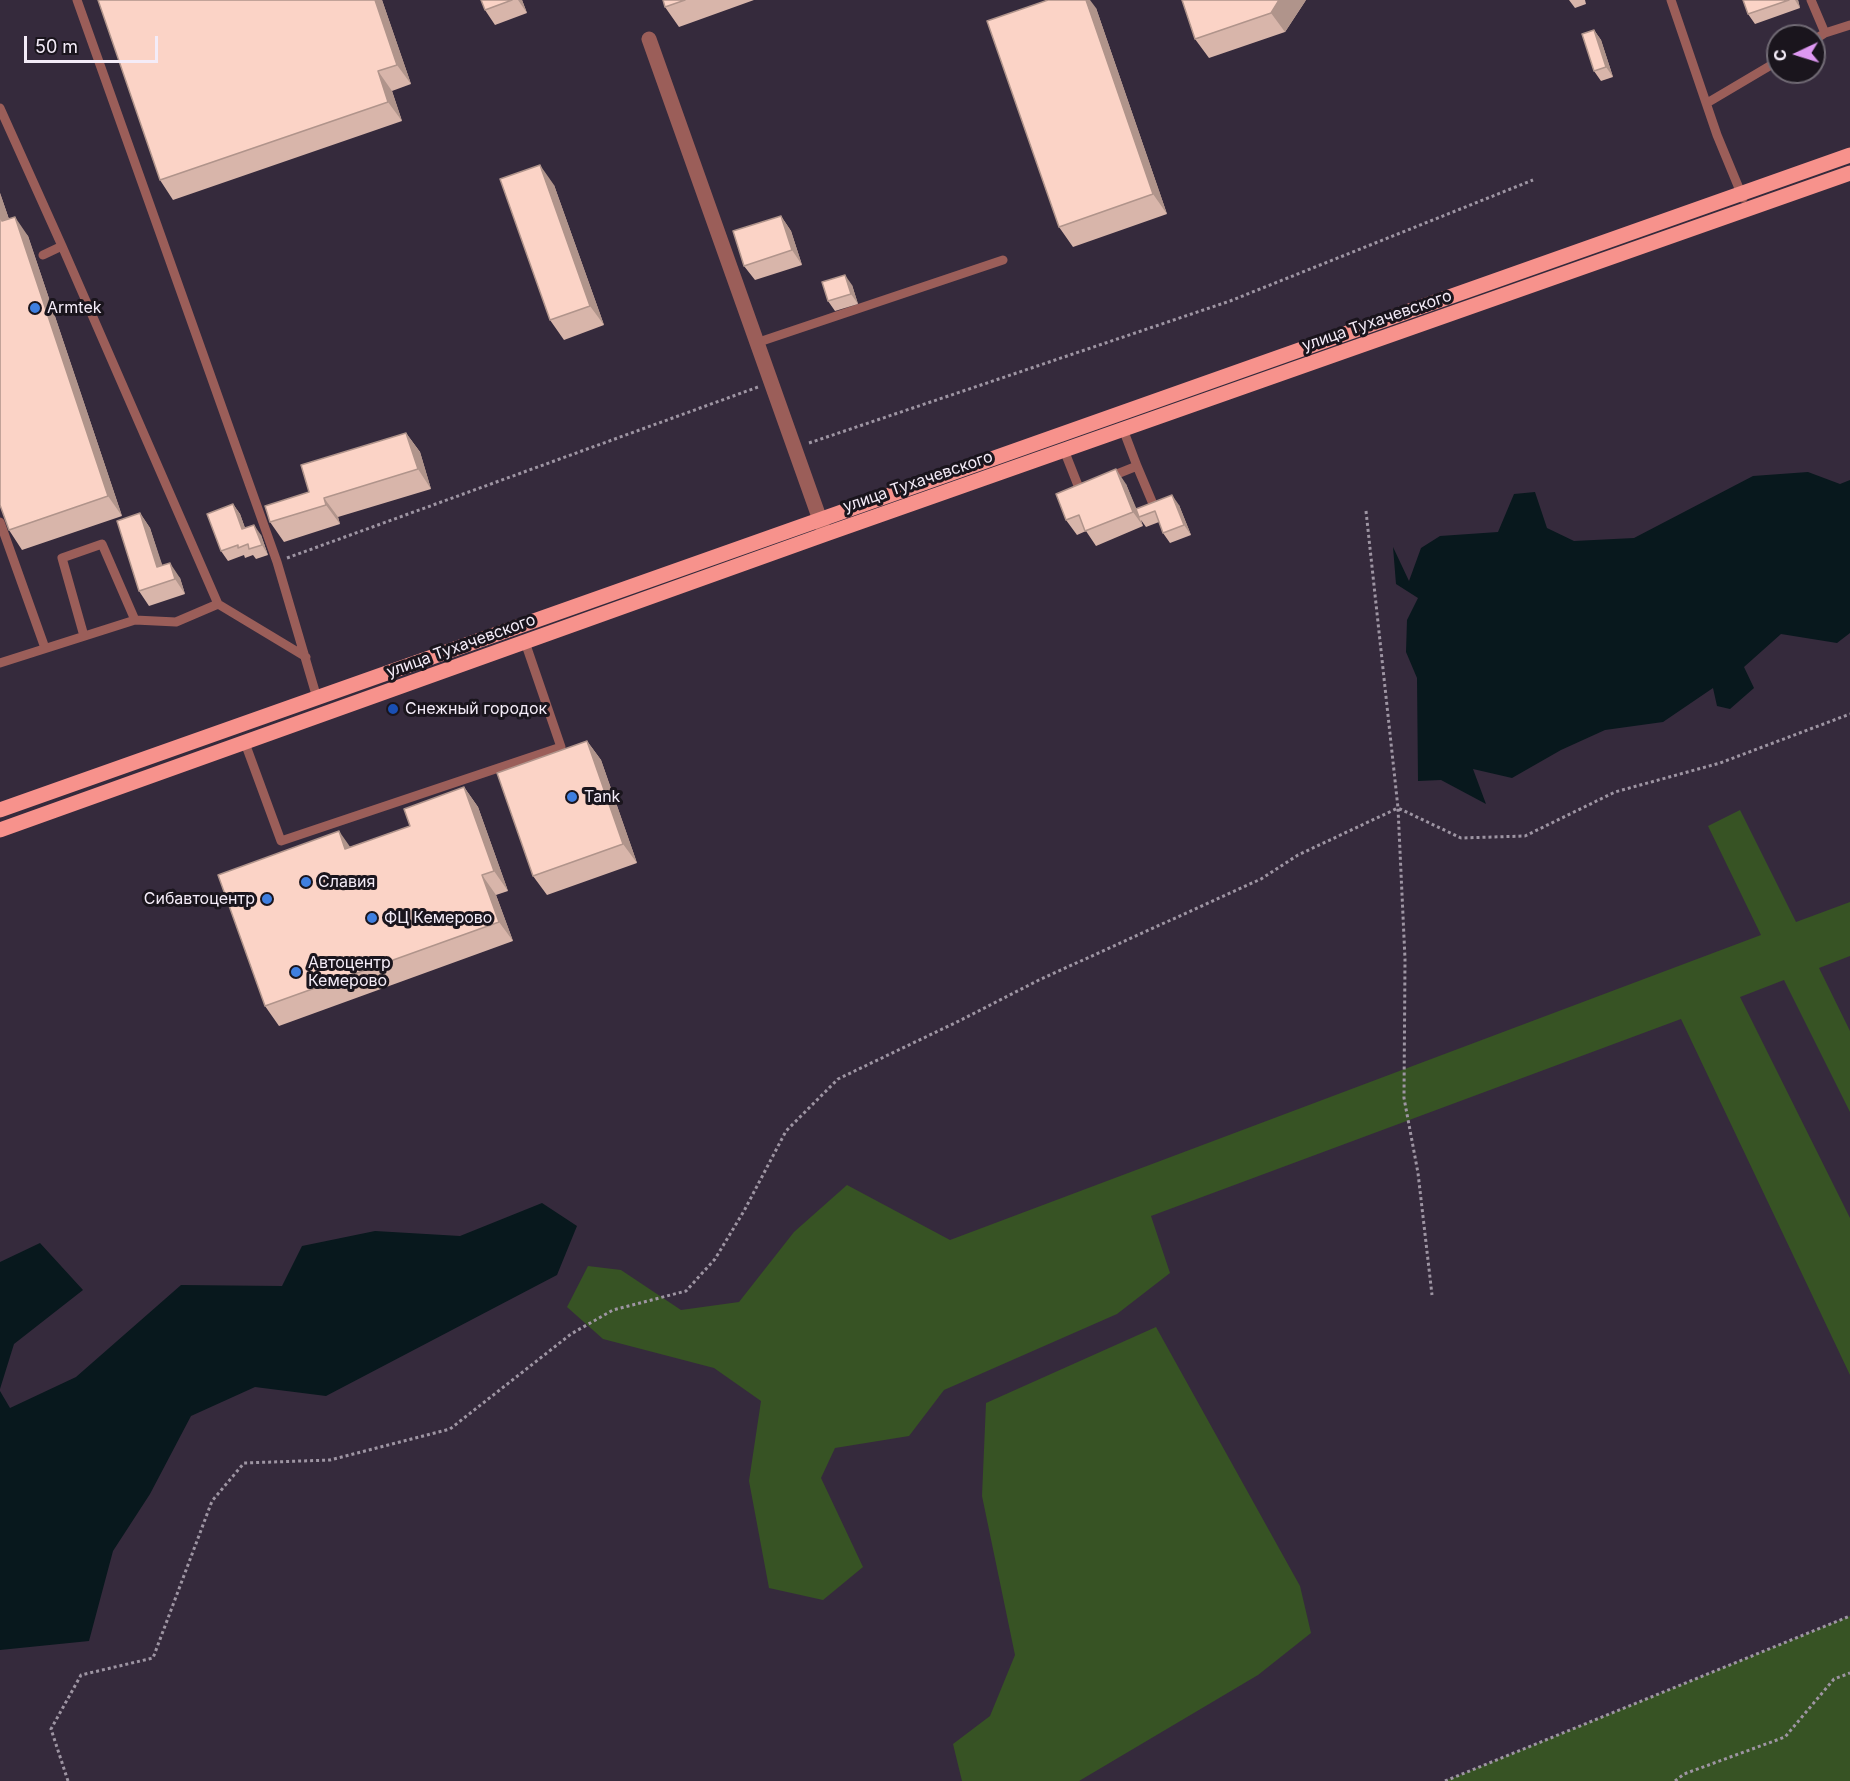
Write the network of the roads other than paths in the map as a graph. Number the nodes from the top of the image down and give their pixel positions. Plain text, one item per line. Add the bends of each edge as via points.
1 (77, 0) edge
2 (1671, 0) edge
3 (1811, 0) edge
4 (1821, 24) edge
5 (1850, 25) edge
6 (1826, 33) edge
7 (649, 39) dead end
8 (1766, 68) edge
9 (1707, 103) junction
10 (0, 108) edge
11 (1850, 155) edge
12 (1850, 173) edge
13 (1741, 193) junction
14 (1748, 209) junction
15 (62, 246) junction
16 (43, 255) dead end
17 (1003, 260) dead end
18 (756, 343) junction
19 (1124, 429) junction
20 (1065, 450) junction
21 (1137, 466) junction
22 (1153, 504) edge
23 (820, 519) junction
24 (0, 522) edge
25 (825, 534) junction
26 (218, 604) junction
27 (135, 620) junction
28 (84, 636) junction
29 (525, 642) junction
30 (45, 648) junction
31 (306, 657) junction
32 (0, 663) edge
33 (317, 698) junction
34 (245, 742) junction
35 (0, 810) edge
36 (0, 830) edge

1 - 31 lane via 277,562
2 - 9 lane
3 - 4 lane
5 - 6 lane
7 - 18 street
8 - 9 lane
9 - 13 lane
10 - 15 lane
11 - 13 main road, улица Тухачевского
12 - 14 main road, улица Тухачевского
13 - 14 lane
13 - 23 main road, улица Тухачевского
14 - 19 main road, улица Тухачевского
15 - 16 lane
15 - 26 lane
17 - 18 lane
18 - 23 street
19 - 20 main road, улица Тухачевского
19 - 21 lane
20 - 21 lane via 1079,488
20 - 25 main road, улица Тухачевского
21 - 22 lane
23 - 25 street
23 - 33 main road, улица Тухачевского
24 - 30 lane
25 - 29 main road, улица Тухачевского
26 - 27 lane via 176,622
26 - 31 lane
27 - 28 lane
27 - 28 lane via 102,544 62,558
28 - 30 lane
29 - 34 main road, улица Тухачевского
29 - 34 lane via 561,747 281,841
30 - 32 lane
31 - 33 lane
33 - 35 main road, улица Тухачевского
34 - 36 main road, улица Тухачевского

